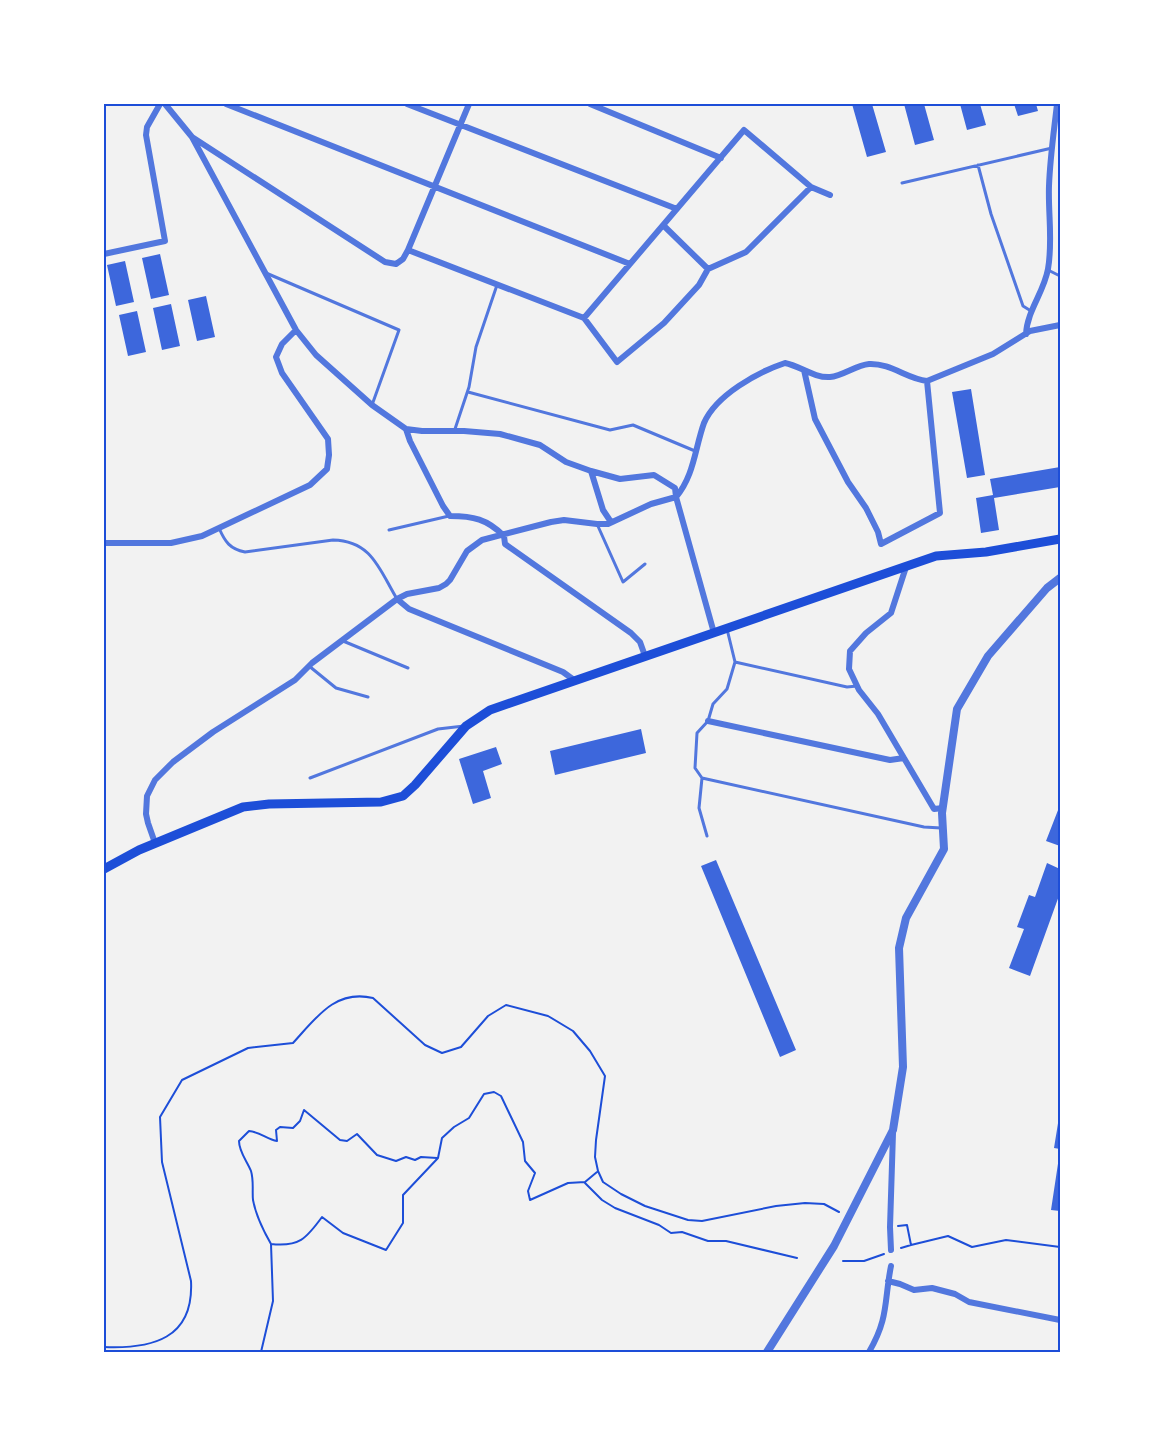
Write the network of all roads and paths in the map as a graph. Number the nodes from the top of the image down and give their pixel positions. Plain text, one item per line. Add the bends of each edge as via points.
1 (160, 104) edge
2 (165, 104) edge
3 (226, 104) edge
4 (407, 104) edge
5 (469, 104) edge
6 (590, 104) edge
7 (1057, 104) edge
8 (460, 124) junction
9 (192, 137) junction
10 (1052, 148) junction
11 (721, 158) junction
12 (978, 165) junction
13 (902, 183) dead end
14 (435, 187) junction
15 (811, 188) junction
16 (830, 195) dead end
17 (677, 209) junction
18 (663, 225) junction
19 (408, 250) junction
20 (104, 254) edge
21 (630, 264) junction
22 (708, 269) junction
23 (1048, 270) junction
24 (264, 272) junction
25 (1060, 276) edge
26 (497, 285) junction
27 (1032, 312) junction
28 (584, 318) junction
29 (1060, 325) edge
30 (296, 330) junction
31 (1026, 334) junction
32 (804, 370) junction
33 (927, 381) junction
34 (468, 392) junction
35 (372, 405) junction
36 (406, 429) junction
37 (454, 431) junction
38 (697, 452) junction
39 (591, 471) junction
40 (676, 497) junction
41 (450, 516) junction
42 (611, 522) junction
43 (597, 524) junction
44 (219, 528) junction
45 (389, 530) dead end
46 (504, 536) junction
47 (1060, 539) edge
48 (104, 543) edge
49 (645, 564) dead end
50 (906, 567) junction
51 (1060, 578) edge
52 (397, 599) junction
53 (726, 629) junction
54 (714, 633) junction
55 (343, 641) junction
56 (645, 656) junction
57 (735, 662) junction
58 (309, 666) junction
59 (408, 668) dead end
60 (574, 680) junction
61 (857, 686) junction
62 (368, 697) dead end
63 (708, 721) junction
64 (466, 726) junction
65 (904, 758) junction
66 (310, 778) dead end
67 (702, 778) junction
68 (943, 808) junction
69 (943, 828) junction
70 (707, 836) dead end
71 (155, 843) junction
72 (104, 869) edge
73 (893, 1130) junction
74 (438, 1158) junction
75 (598, 1171) junction
76 (585, 1182) junction
77 (850, 1218) junction
78 (271, 1244) junction
79 (911, 1245) dead end
80 (1060, 1247) edge
81 (891, 1250) dead end
82 (798, 1257) dead end
83 (891, 1266) dead end
84 (888, 1281) junction
85 (1060, 1320) edge
86 (104, 1347) edge
87 (261, 1353) edge
88 (767, 1353) edge
89 (869, 1353) edge

1 - 20 street via 146,135 165,241
2 - 9 street
3 - 14 street
4 - 8 street
5 - 8 street
6 - 11 street
7 - 10 street
8 - 14 street
8 - 17 street
9 - 19 street via 385,262 400,262
9 - 24 street
10 - 12 lane
10 - 23 street
11 - 15 street via 744,130
11 - 17 street
12 - 13 lane
12 - 27 lane via 1023,306
14 - 19 street
14 - 21 street
15 - 16 street
15 - 22 street via 746,252
17 - 18 street
18 - 21 street
18 - 22 street
19 - 26 street
21 - 28 street
22 - 28 street via 699,285 664,323 617,362
23 - 25 lane
23 - 27 street
24 - 30 street
24 - 35 lane via 399,330
26 - 28 street
26 - 34 lane via 476,347
27 - 31 street
29 - 31 street
30 - 35 street via 316,355
30 - 44 street via 276,357 282,373 328,438 327,469 310,485
31 - 33 street via 993,354
32 - 33 street via 831,377 868,364
32 - 33 street via 814,419 870,516 881,544 940,513
32 - 38 street via 785,363 742,382 705,422
34 - 37 lane
34 - 38 lane via 610,430 633,425
35 - 36 street
36 - 37 street
36 - 41 street
37 - 39 street via 500,434 540,445 566,462
38 - 40 street via 684,488
39 - 40 street via 620,479 654,475 675,488
39 - 42 street via 603,510
40 - 42 street
40 - 54 street
41 - 45 lane
41 - 46 street via 470,516 494,526
42 - 43 street
43 - 46 street via 564,520
43 - 49 lane via 623,582
44 - 48 street via 171,543
44 - 52 lane via 226,543 245,552 333,540 356,543 370,554
46 - 52 street via 475,543 446,585
46 - 56 street via 505,544 631,633 640,642
47 - 50 main road via 936,556
50 - 53 main road
50 - 61 street via 891,613 850,651 849,669
51 - 68 street via 988,656 957,709
52 - 55 street
52 - 60 street via 409,609
53 - 54 main road
53 - 57 lane
54 - 56 main road
55 - 58 street
55 - 59 lane
56 - 60 main road
57 - 61 lane
57 - 63 lane via 727,689 713,704
58 - 62 lane via 336,688
58 - 71 street via 190,750 155,780 147,796 146,814
60 - 64 main road via 490,710
61 - 65 street
63 - 65 street via 890,760
63 - 67 lane via 697,733 695,768
64 - 66 lane via 438,729
64 - 71 main road via 403,796 381,802 254,805
65 - 68 street via 934,809
67 - 69 lane
67 - 70 lane via 699,808
68 - 69 street
69 - 73 street via 944,849 906,918 899,948 903,1067
71 - 72 main road
73 - 77 street
73 - 81 street
74 - 76 path via 442,1138 469,1118 484,1094 494,1092 507,1107 523,1142 525,1161 535,1173 528,1191 530,1200 568,1183
74 - 78 path via 403,1195 403,1222 386,1250 343,1233 322,1217 308,1237 290,1246
74 - 78 path via 406,1157 396,1161 377,1155 357,1134 347,1141 340,1140 304,1110 293,1128 276,1130 277,1141 249,1131 239,1141 239,1148 252,1174 257,1214
75 - 76 path
75 - 77 path via 603,1182 621,1194 688,1220 702,1221 805,1203 824,1204
75 - 86 path via 596,1140 605,1076 573,1031 548,1016 506,1005 488,1016 461,1047 442,1053 425,1046 373,998 344,998 324,1010 293,1043 248,1048 183,1080 160,1117 162,1162 192,1299 178,1328 162,1339 129,1348
76 - 82 path via 615,1208 671,1233 682,1232 708,1241 726,1241
77 - 88 street
78 - 87 path via 273,1301
79 - 80 path via 948,1236 972,1247 1006,1240
83 - 84 street
84 - 85 street via 914,1290 932,1288 969,1302
84 - 89 street via 886,1314

